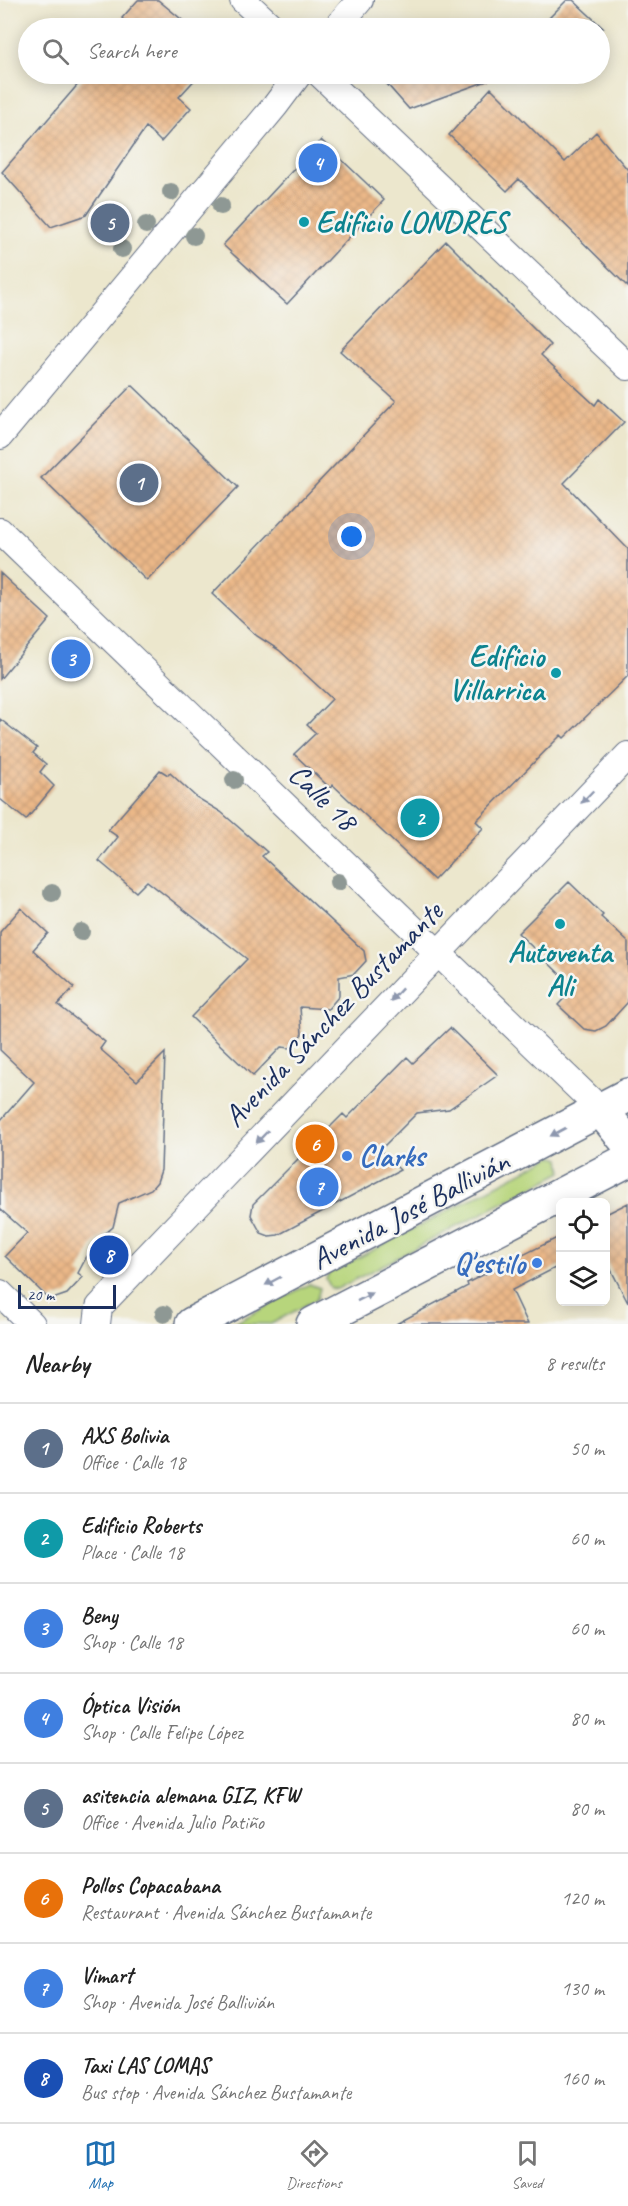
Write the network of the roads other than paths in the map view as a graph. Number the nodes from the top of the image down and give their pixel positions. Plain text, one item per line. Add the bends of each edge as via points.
1 (243, 0) edge
2 (360, 0) edge
3 (262, 18) edge
4 (345, 18) edge
5 (292, 84) edge
6 (331, 84) edge
7 (628, 367) edge
8 (0, 436) edge
9 (0, 531) edge
10 (628, 755) edge
11 (436, 953) junction
12 (614, 1102) edge
13 (628, 1143) edge
14 (628, 1160) edge
15 (0, 1293) edge
16 (32, 1324) edge
17 (97, 1324) edge
18 (192, 1324) edge
19 (313, 1324) edge

1 - 3 street
2 - 4 street
5 - 8 street
6 - 7 street
9 - 11 street, Calle 18
10 -> 11 street, Avenida Sánchez Bustamante
11 - 12 street, Calle 18
11 -> 17 street, Avenida Sánchez Bustamante via 99,1307
12 - 13 main road
12 -> 18 main road, Avenida José Ballivián
19 -> 14 main road, Avenida José Ballivián
15 - 16 street

